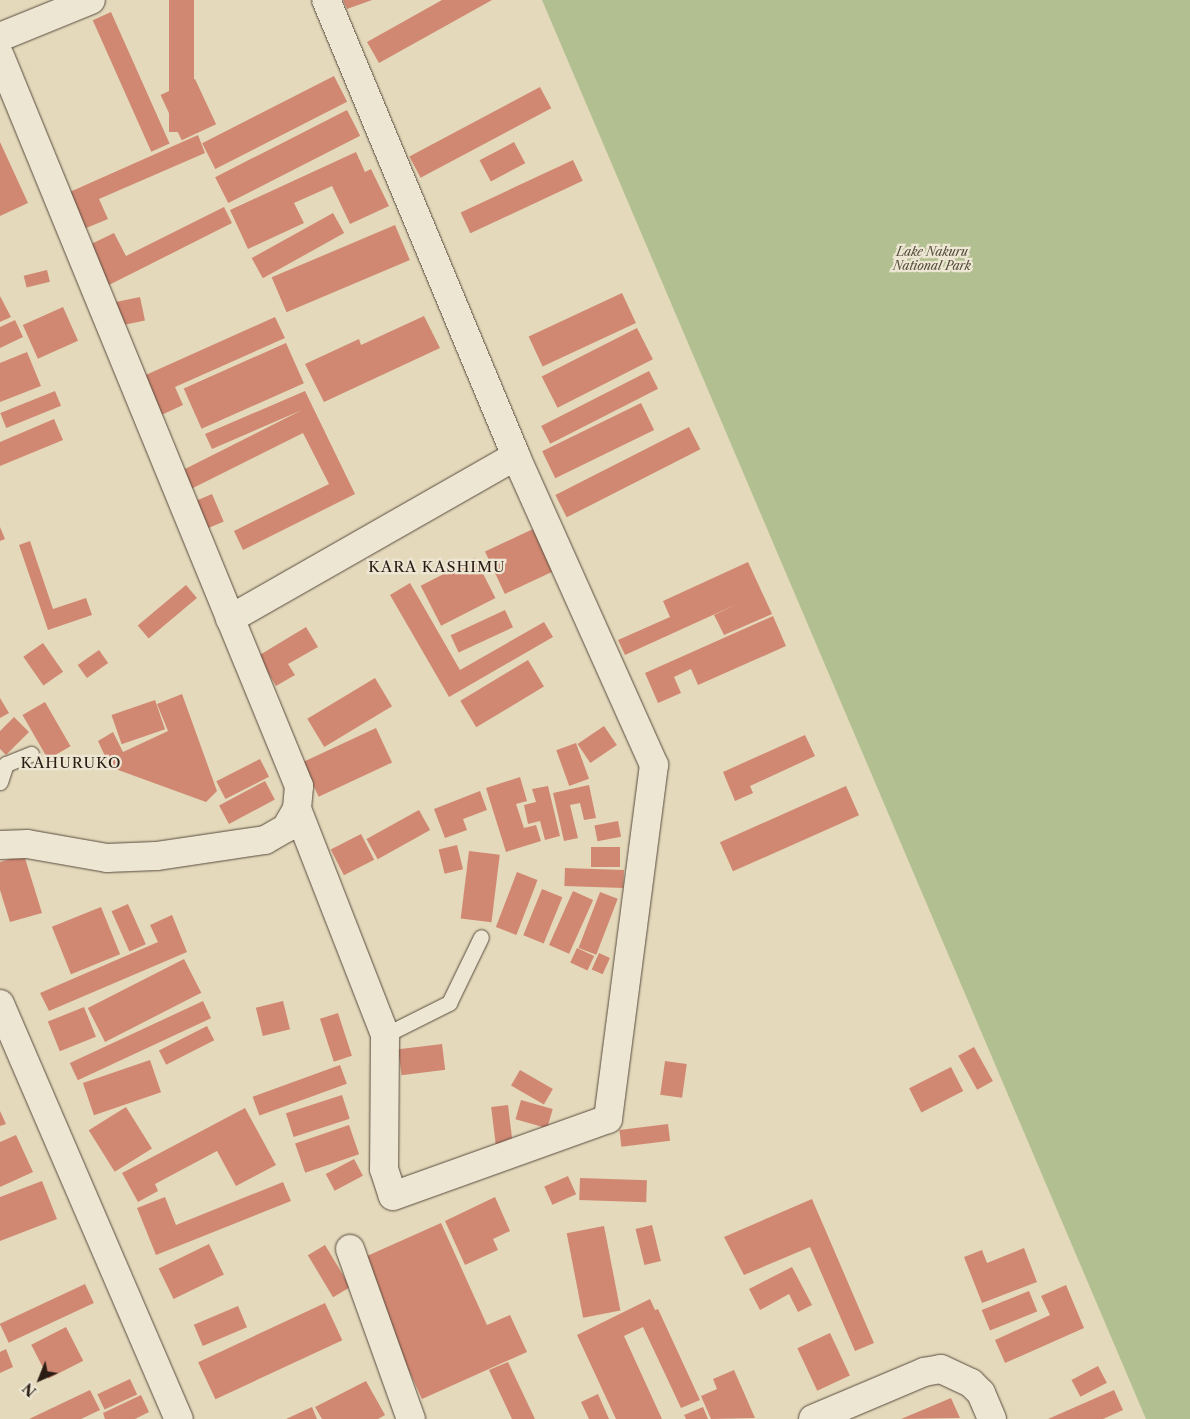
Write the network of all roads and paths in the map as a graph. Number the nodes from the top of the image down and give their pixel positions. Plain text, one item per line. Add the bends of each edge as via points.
1 (91, 0) edge
2 (326, 0) edge
3 (0, 36) edge
4 (0, 56) edge
5 (516, 456) junction
6 (230, 619) junction
7 (31, 754) dead end
8 (0, 782) edge
9 (297, 809) junction
10 (0, 845) edge
11 (481, 937) dead end
12 (0, 1004) edge
13 (385, 1035) junction
14 (350, 1249) dead end
15 (178, 1419) edge
16 (411, 1419) edge
17 (813, 1419) edge
18 (992, 1419) edge

1 - 3 street
2 - 5 street
4 - 6 street
5 - 6 street
5 - 13 street via 654,765 608,1119 393,1196 384,1169
6 - 9 street via 298,786
7 - 8 lane via 6,764
9 - 10 street via 286,828 265,840 156,856 107,858 27,844
9 - 13 street
11 - 13 lane via 449,1003
12 - 15 street
14 - 16 street
17 - 18 street via 924,1372 941,1369 971,1382 981,1393

